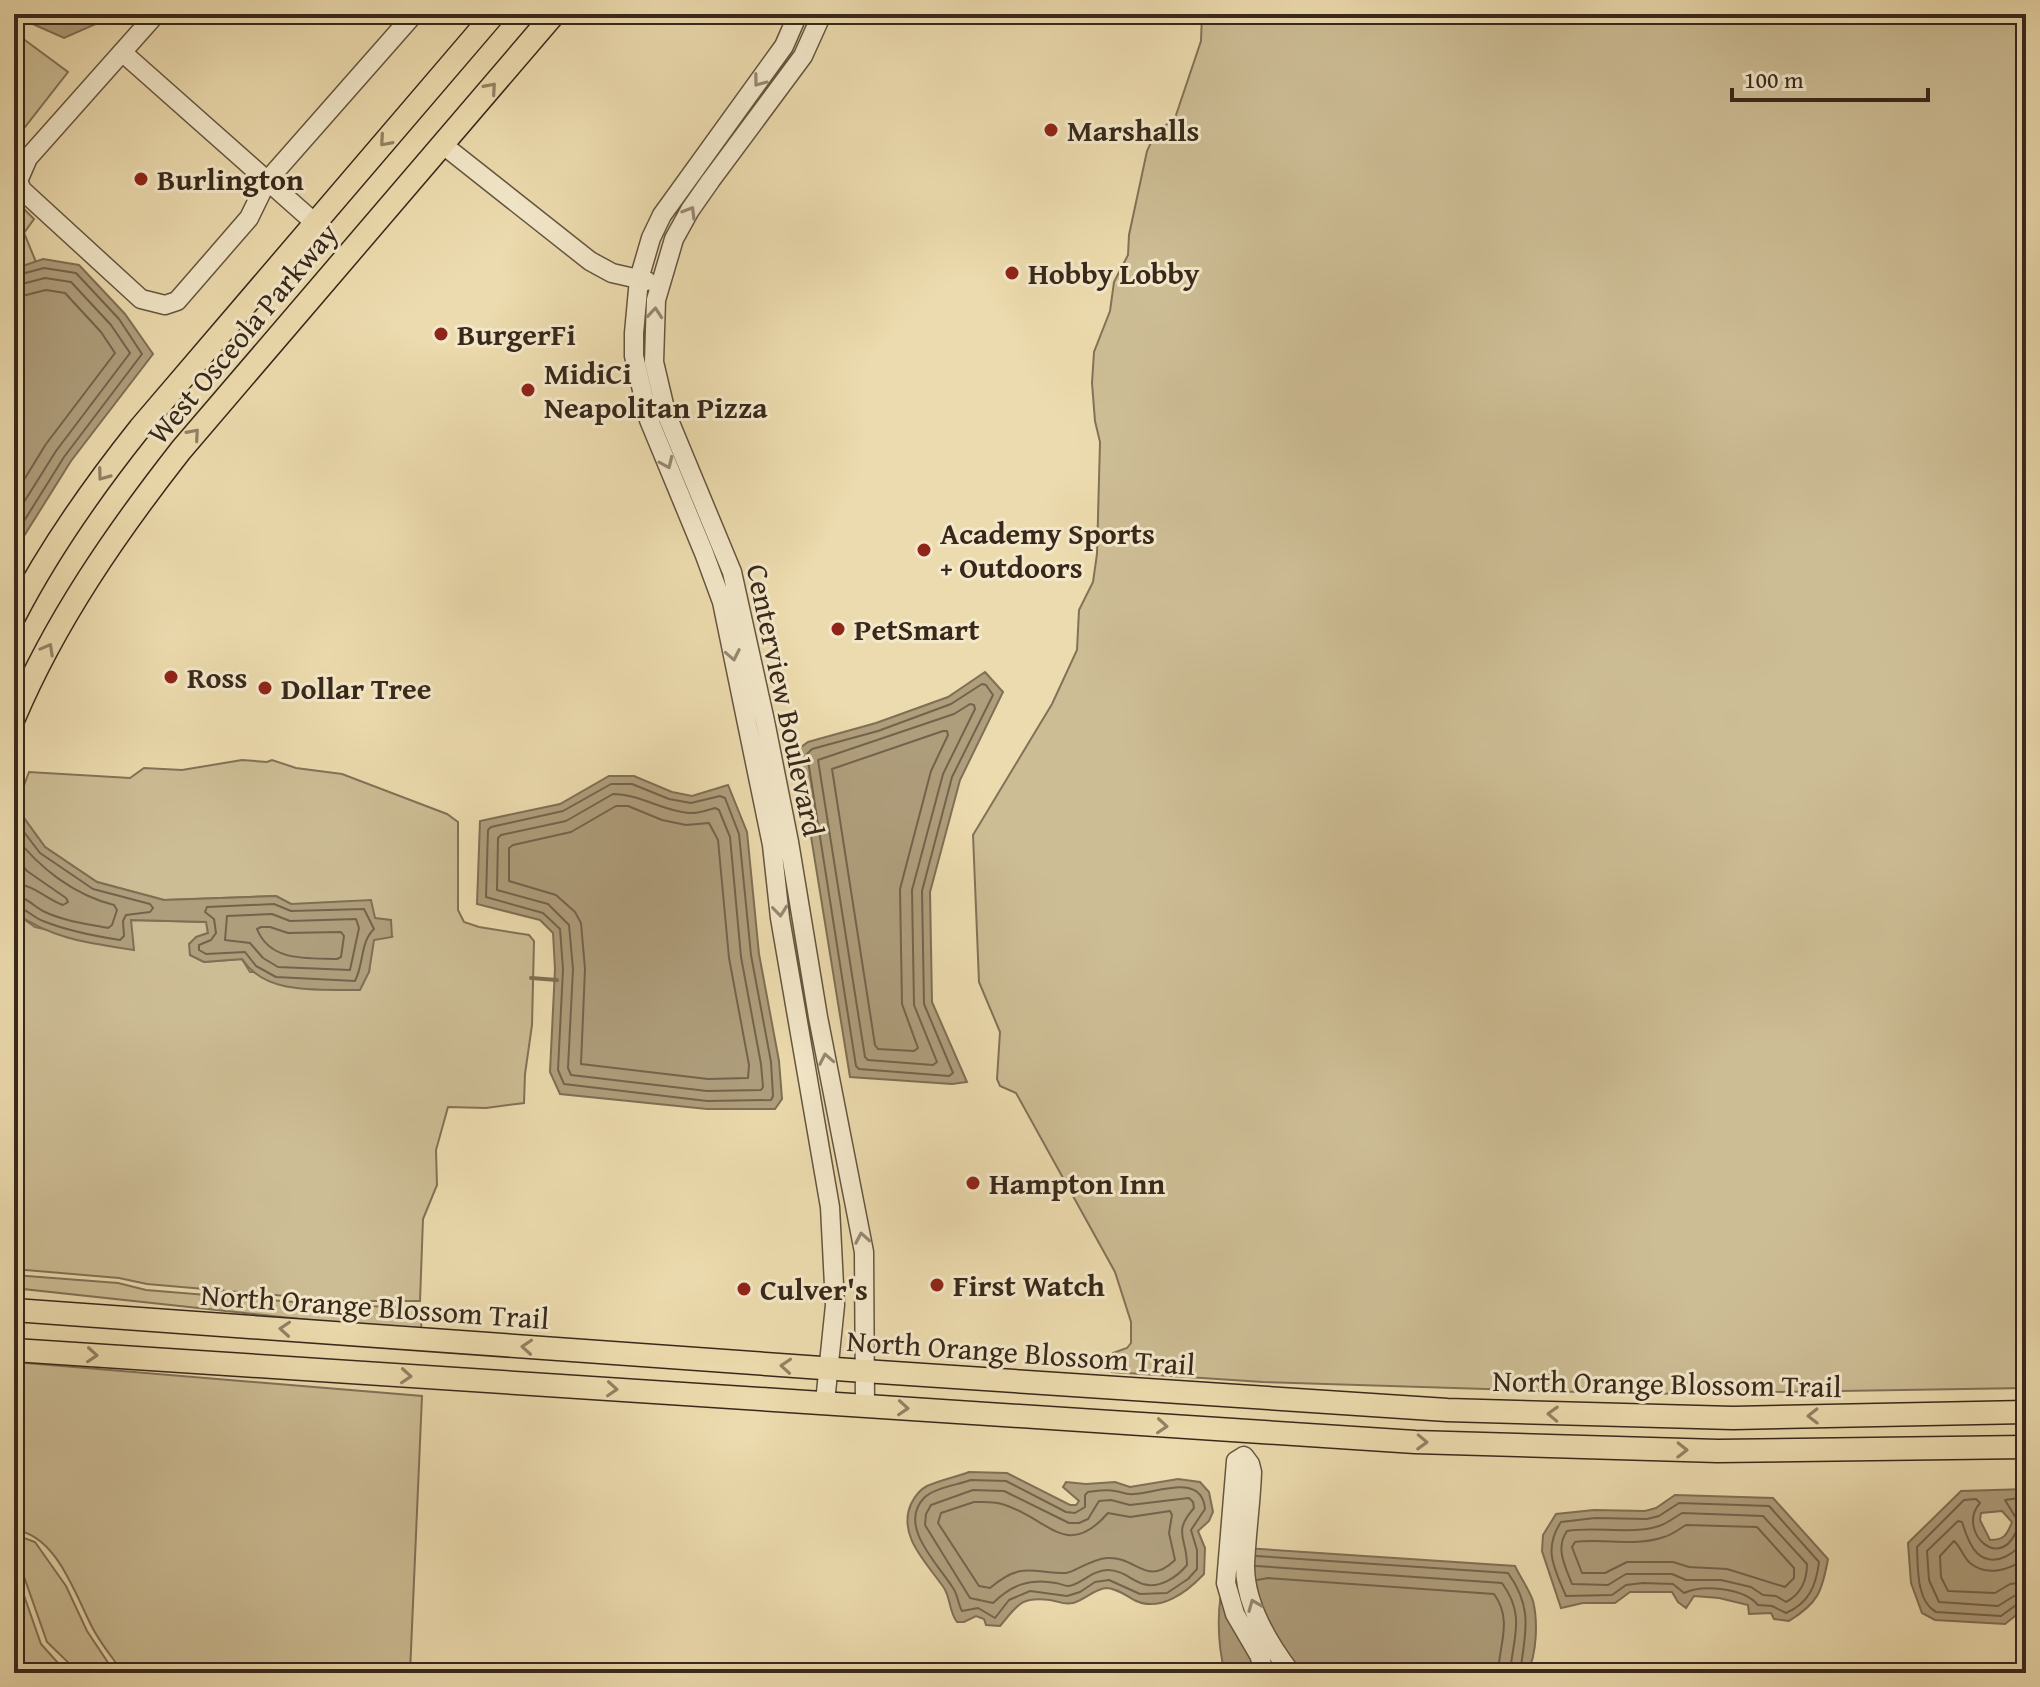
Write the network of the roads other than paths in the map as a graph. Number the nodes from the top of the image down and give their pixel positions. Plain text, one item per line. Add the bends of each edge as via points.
1 (156, 14) edge
2 (414, 14) edge
3 (494, 14) edge
4 (554, 14) edge
5 (798, 14) edge
6 (822, 14) edge
7 (122, 52) junction
8 (442, 144) junction
9 (267, 181) junction
10 (315, 223) junction
11 (639, 279) junction
12 (659, 283) junction
13 (732, 572) junction
14 (715, 580) junction
15 (14, 617) edge
16 (14, 718) edge
17 (840, 1136) junction
18 (820, 1141) junction
19 (14, 1310) edge
20 (14, 1350) edge
21 (829, 1369) junction
22 (864, 1371) junction
23 (1309, 1401) junction
24 (825, 1402) junction
25 (865, 1405) junction
26 (2026, 1412) edge
27 (1947, 1414) junction
28 (1857, 1416) junction
29 (1256, 1432) junction
30 (2026, 1447) edge
31 (1867, 1450) junction
32 (1767, 1451) junction
33 (1289, 1670) edge
34 (1266, 1673) edge

1 - 7 street
2 - 9 street
3 -> 10 main road, West Osceola Parkway
8 -> 4 main road, West Osceola Parkway
5 -> 11 street, Centerview Boulevard via 778,56 662,215
12 -> 6 street, Centerview Boulevard via 690,210 803,56
7 - 9 street
7 - 9 street via 28,158 18,181 141,299 165,305 177,301 249,218
8 - 11 street via 590,261
16 -> 8 main road, West Osceola Parkway via 74,602 137,506
9 - 10 street
10 -> 15 main road, West Osceola Parkway via 102,475
11 - 12 street
11 -> 14 street, Centerview Boulevard via 634,356 644,402
13 -> 12 street, Centerview Boulevard via 659,390 653,332
13 - 14 street
17 -> 13 street, Centerview Boulevard via 789,842
14 -> 18 street, Centerview Boulevard via 772,845
17 - 18 street
22 -> 17 street, Centerview Boulevard via 864,1252
18 - 21 street, Centerview Boulevard via 835,1277
21 -> 19 main road, North Orange Blossom Trail
20 -> 24 main road
21 - 22 main road, North Orange Blossom Trail
21 - 24 street, Centerview Boulevard
22 - 23 main road, North Orange Blossom Trail
22 - 25 street, Centerview Boulevard
28 -> 23 main road, North Orange Blossom Trail via 1591,1415
23 - 29 main road via 1274,1412
24 - 25 main road
25 -> 29 main road
26 - 27 main road, North Orange Blossom Trail
27 - 28 main road, North Orange Blossom Trail
27 - 31 main road via 1889,1431
28 - 32 main road via 1857,1428 1845,1436
29 -> 32 main road via 1415,1442
30 - 31 main road
31 - 32 main road
33 - 34 street via 1276,1664
33 -> 34 street via 1248,1593 1252,1472 1244,1456 1236,1461 1226,1583 1235,1614

